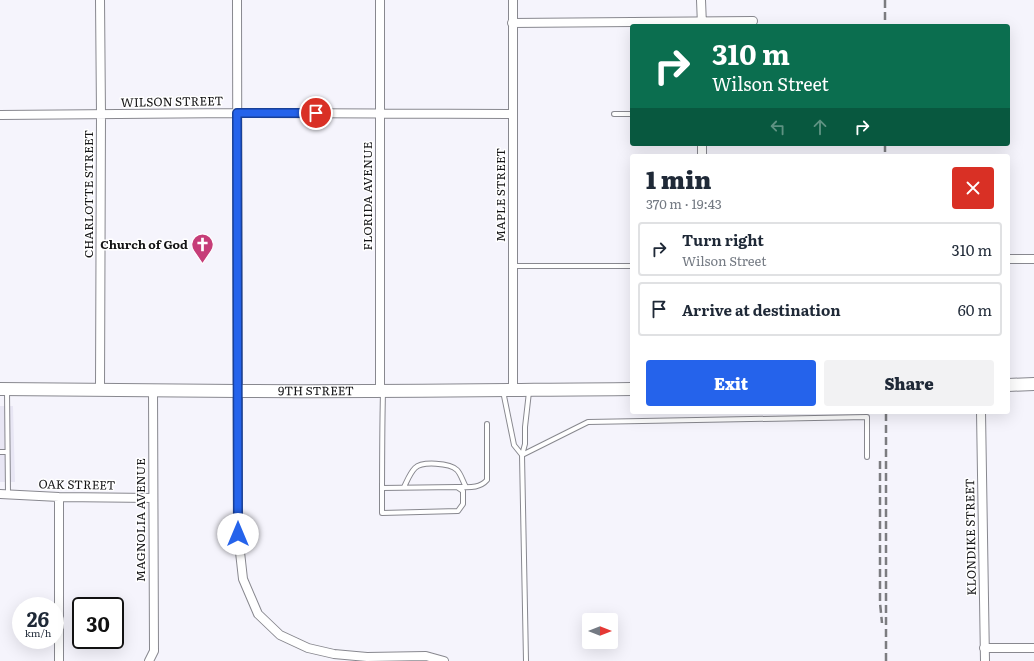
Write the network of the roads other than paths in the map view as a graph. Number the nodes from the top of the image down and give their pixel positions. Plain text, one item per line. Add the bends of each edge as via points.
1 (100, 0) edge
2 (237, 0) edge
3 (380, 0) edge
4 (513, 0) edge
5 (701, 0) edge
6 (753, 21) dead end
7 (512, 23) junction
8 (702, 23) edge
9 (237, 113) junction
10 (101, 114) junction
11 (380, 114) junction
12 (512, 114) junction
13 (614, 114) dead end
14 (630, 114) edge
15 (0, 115) edge
16 (1010, 259) edge
17 (1034, 259) edge
18 (513, 266) junction
19 (630, 266) edge
20 (1034, 384) edge
21 (1010, 385) edge
22 (4, 389) edge
23 (100, 389) junction
24 (630, 389) edge
25 (153, 390) junction
26 (508, 390) junction
27 (529, 390) junction
28 (238, 391) junction
29 (381, 392) junction
30 (981, 414) edge
31 (487, 424) dead end
32 (0, 452) edge
33 (7, 452) junction
34 (522, 455) junction
35 (867, 457) dead end
36 (404, 487) junction
37 (457, 487) junction
38 (466, 487) junction
39 (382, 488) junction
40 (4, 495) edge
41 (59, 497) junction
42 (154, 498) junction
43 (984, 648) junction
44 (1034, 648) edge
45 (59, 661) edge
46 (149, 661) edge
47 (444, 661) edge
48 (526, 661) edge
49 (984, 661) edge

1 - 10 street, CHARLOTTE STREET
2 - 9 street
3 - 11 street, FLORIDA AVENUE
4 - 7 street, MAPLE STREET
5 - 8 street
6 - 8 street
7 - 8 street
7 - 12 street, MAPLE STREET
9 - 10 street, WILSON STREET
9 - 11 street, WILSON STREET
9 - 28 street
10 - 15 street, WILSON STREET
10 - 23 street, CHARLOTTE STREET
11 - 12 street, WILSON STREET
11 - 29 street, FLORIDA AVENUE
12 - 18 street, MAPLE STREET
13 - 14 lane
16 - 17 street
18 - 19 lane
18 - 26 street, MAPLE STREET
20 - 21 street
22 - 23 street, 9TH STREET
22 - 33 lane
23 - 25 street, 9TH STREET
24 - 27 street, 9TH STREET
25 - 28 street, 9TH STREET
25 - 42 street, MAGNOLIA AVENUE
26 - 27 street, 9TH STREET
26 - 29 street, 9TH STREET
26 - 34 lane via 514,445
27 - 34 lane
28 - 29 street, 9TH STREET
28 - 47 street via 238,534 243,580 258,614 280,634 308,648 367,658 426,656
29 - 39 lane
30 - 43 street, KLONDIKE STREET
31 - 38 lane via 487,480 477,487
32 - 33 lane
33 - 40 lane
34 - 35 lane via 588,422 867,417
34 - 48 lane
36 - 37 lane
36 - 38 lane via 415,468 420,465 441,464 452,466 458,471
36 - 39 lane
37 - 38 lane
37 - 39 lane via 463,491 463,504 458,511 382,513
40 - 41 street, OAK STREET
41 - 42 street, OAK STREET
41 - 45 street
42 - 46 street, MAGNOLIA AVENUE via 154,651
43 - 44 street
43 - 49 street, KLONDIKE STREET

